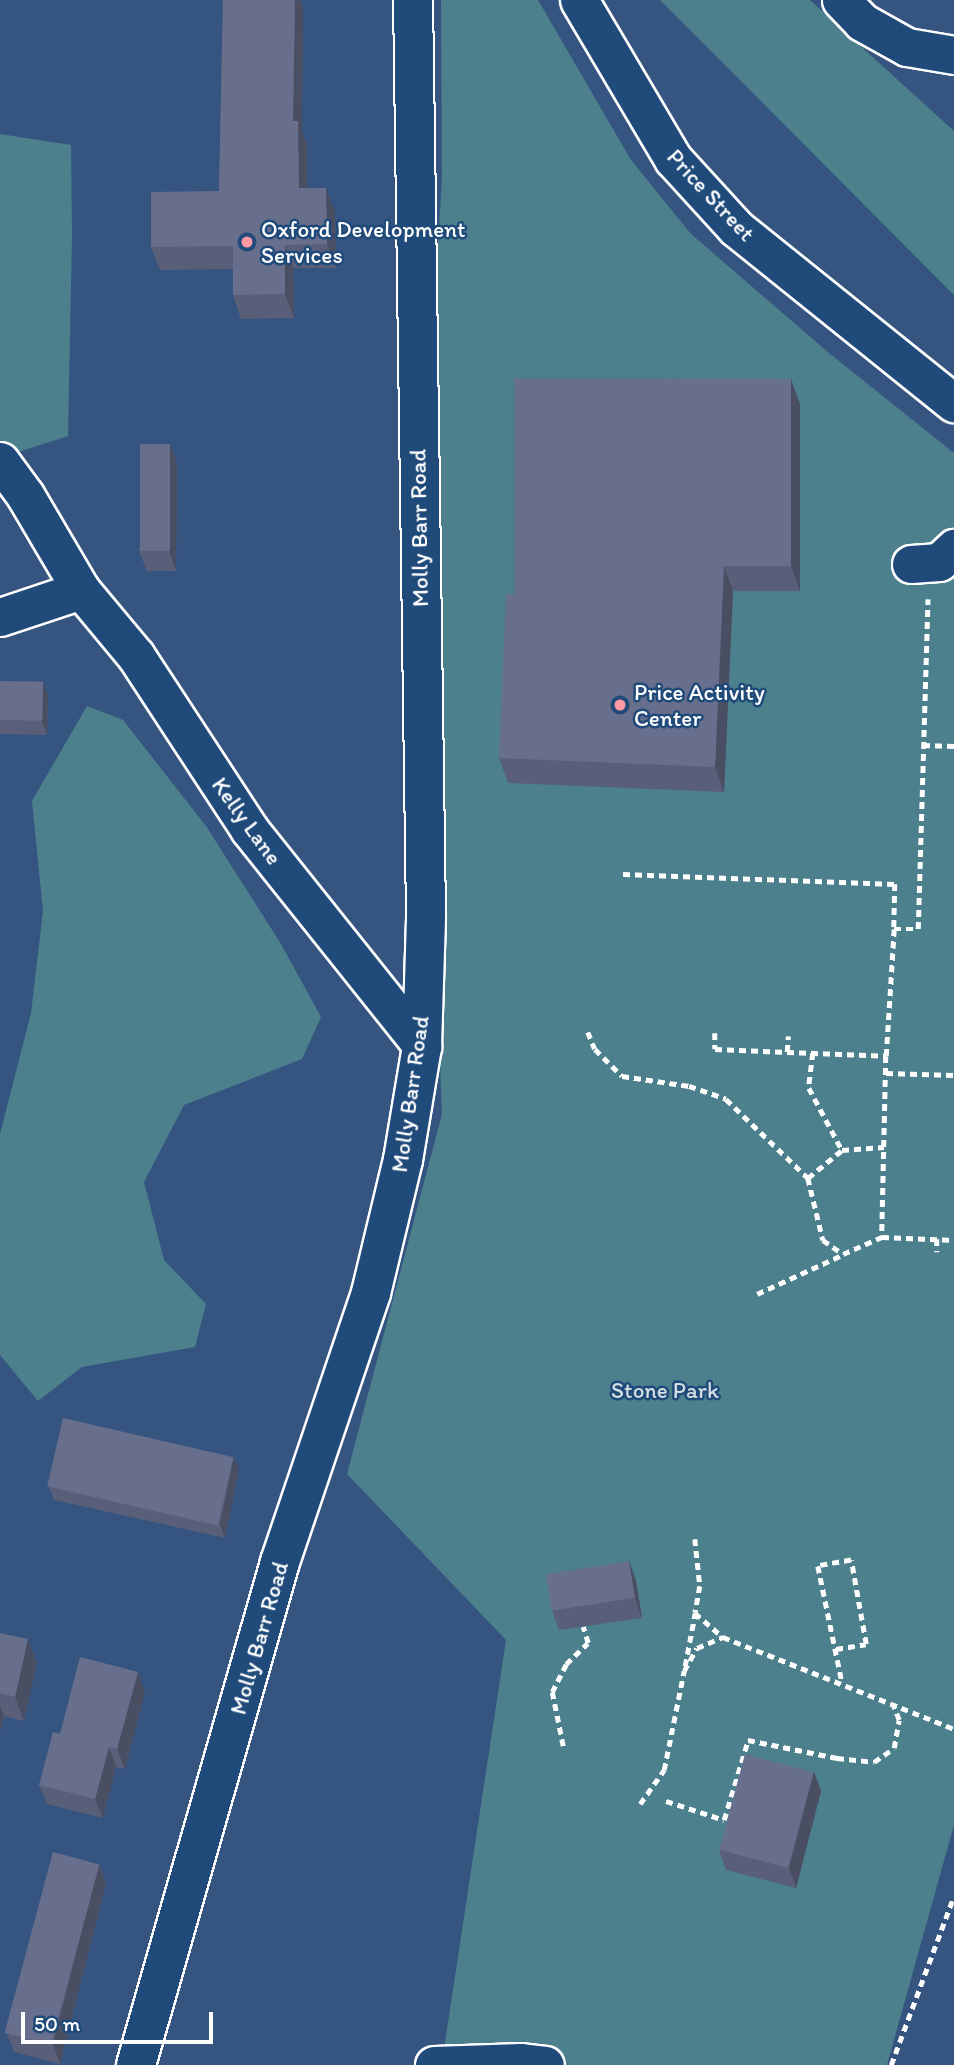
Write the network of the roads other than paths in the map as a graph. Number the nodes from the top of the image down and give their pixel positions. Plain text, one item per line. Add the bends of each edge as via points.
1 (413, 0) edge
2 (579, 0) edge
3 (841, 0) edge
4 (954, 55) edge
5 (954, 403) edge
6 (0, 461) edge
7 (954, 548) edge
8 (911, 564) dead end
9 (81, 590) junction
10 (0, 617) edge
11 (422, 1046) junction
12 (135, 2065) edge
13 (434, 2065) edge
14 (545, 2065) edge

1 - 11 main road, Molly Barr Road via 426,916
2 - 5 street, Price Street via 673,159 736,228
3 - 4 street via 862,22 908,47
6 - 9 street, Kelly Lane
7 - 8 street via 939,562
9 - 10 street
9 - 11 street, Kelly Lane via 135,656 249,829
11 - 12 main road, Molly Barr Road via 403,1160 371,1293 280,1562
13 - 14 street

